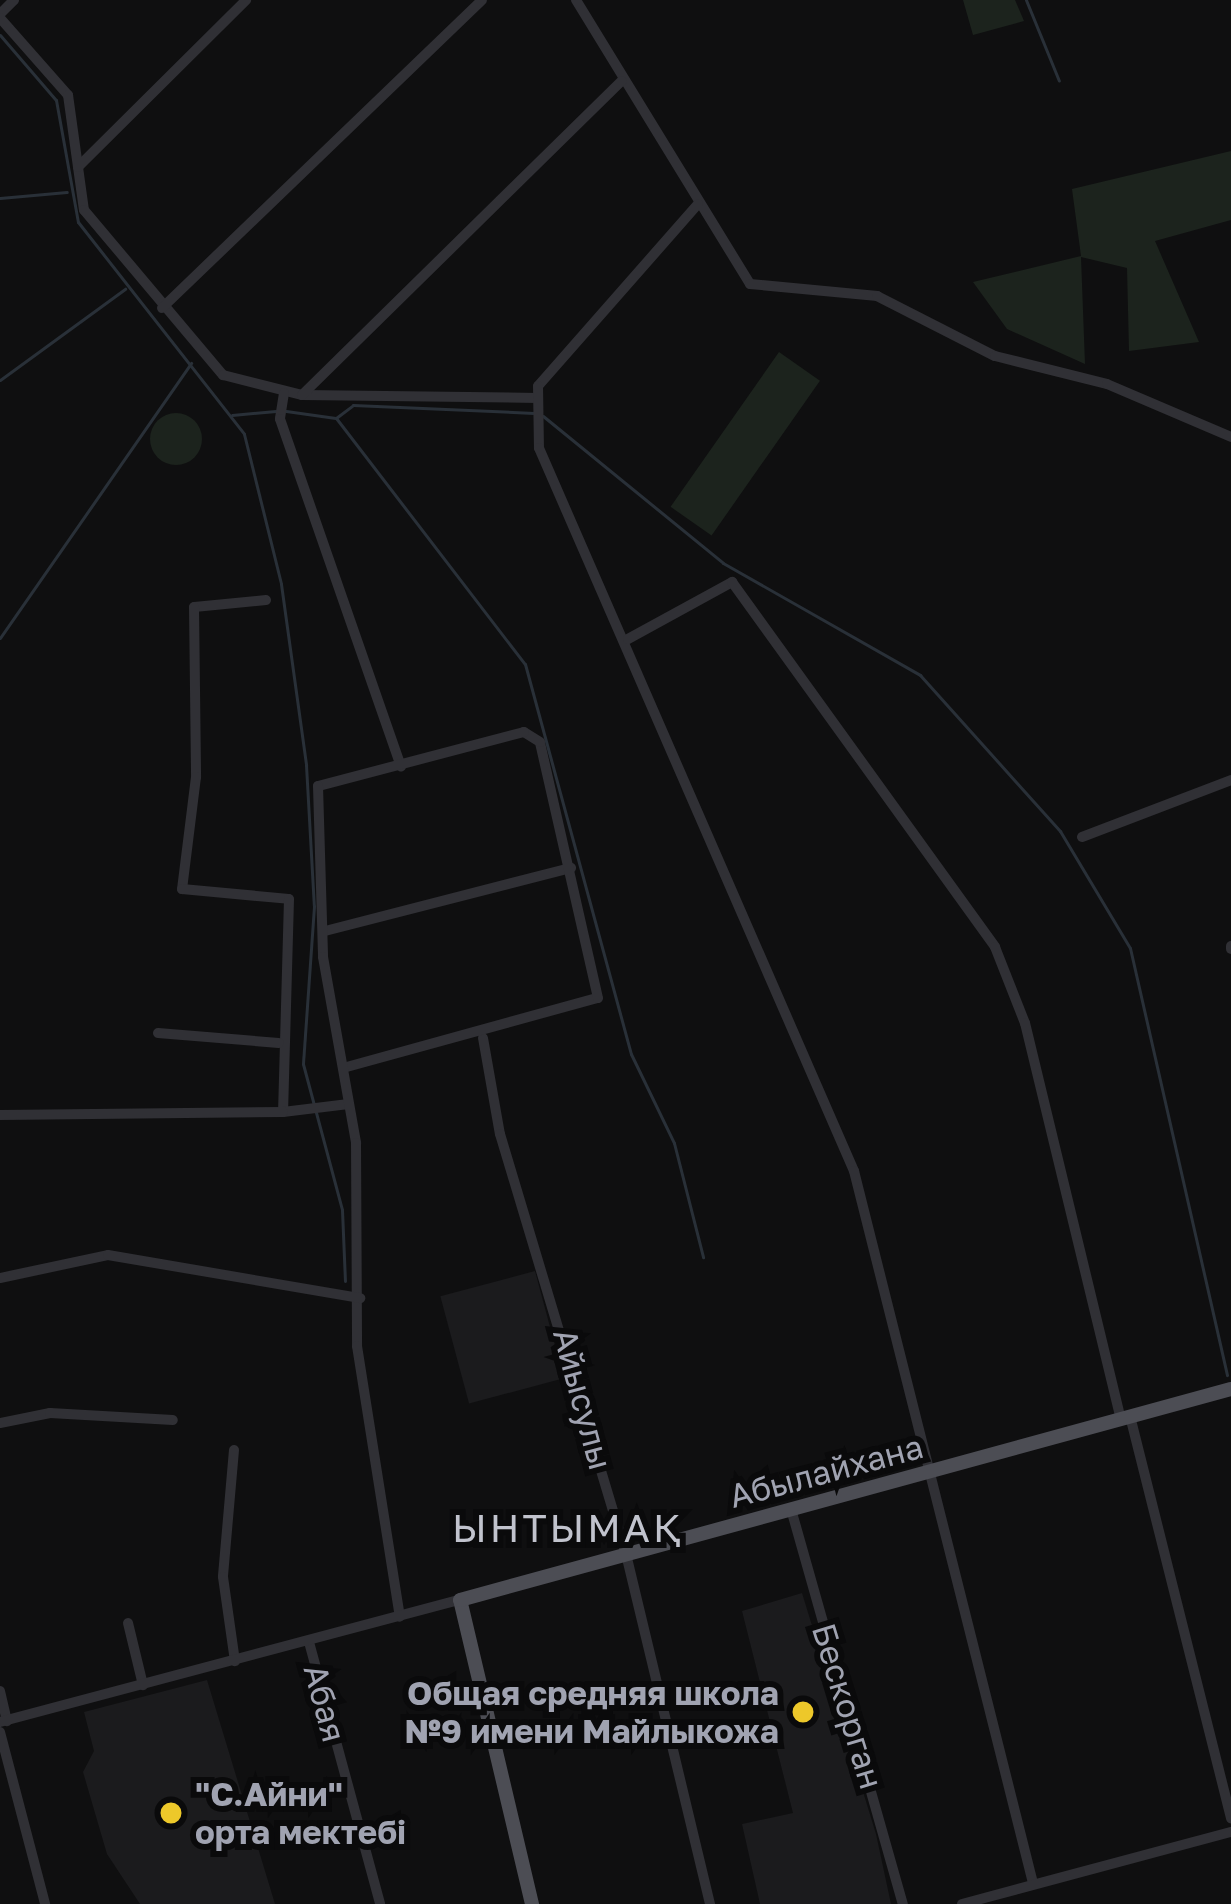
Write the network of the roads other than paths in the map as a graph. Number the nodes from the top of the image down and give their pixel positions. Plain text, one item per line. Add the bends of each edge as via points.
1 (14, 0) edge
2 (246, 0) edge
3 (482, 0) edge
4 (576, 0) edge
5 (0, 16) edge
6 (622, 81) junction
7 (78, 167) junction
8 (698, 204) junction
9 (162, 308) junction
10 (284, 393) junction
11 (302, 394) junction
12 (538, 398) junction
13 (1231, 437) edge
14 (266, 600) dead end
15 (628, 639) junction
16 (401, 767) junction
17 (1231, 780) edge
18 (1082, 837) dead end
19 (571, 868) junction
20 (325, 931) junction
21 (158, 1033) dead end
22 (483, 1038) junction
23 (279, 1043) junction
24 (343, 1068) junction
25 (349, 1104) junction
26 (284, 1112) junction
27 (0, 1115) edge
28 (0, 1278) edge
29 (360, 1298) junction
30 (1231, 1389) edge
31 (1126, 1418) junction
32 (173, 1420) dead end
33 (0, 1423) edge
34 (234, 1450) dead end
35 (925, 1471) junction
36 (791, 1508) junction
37 (626, 1554) junction
38 (460, 1600) junction
39 (400, 1616) junction
40 (128, 1623) dead end
41 (309, 1642) junction
42 (235, 1661) junction
43 (143, 1685) junction
44 (0, 1691) edge
45 (2, 1725) edge
46 (1231, 1819) edge
47 (1231, 1832) edge
48 (1033, 1883) junction
49 (45, 1904) edge
50 (380, 1904) edge
51 (532, 1904) edge
52 (710, 1904) edge
53 (903, 1904) edge
54 (962, 1904) edge

1 - 5 street
2 - 7 street
3 - 9 street
4 - 6 street
5 - 7 street via 68,95
6 - 8 street
6 - 11 street
7 - 9 street via 84,210
8 - 12 street
8 - 13 street via 750,284 877,296 995,356 1107,384
9 - 10 street via 223,375
10 - 11 street
10 - 16 street via 280,418
11 - 12 street
12 - 15 street via 546,466
14 - 23 street via 194,607 196,777 182,889 289,899
15 - 31 street via 731,582 995,947 1025,1022
15 - 35 street via 686,800 843,1139
16 - 19 street via 524,732 540,742
16 - 20 street via 318,786
17 - 18 street
19 - 20 street
19 - 22 street via 598,998
20 - 24 street
21 - 23 street
22 - 24 street
22 - 37 street, Айысулы via 500,1134
23 - 26 street
24 - 25 street
25 - 26 street
25 - 29 street
26 - 27 street
28 - 29 street via 108,1255
29 - 39 street via 357,1346
30 - 31 main road, Абылайхана
31 - 35 main road, Абылайхана
31 - 46 street
32 - 33 street via 50,1413
34 - 42 street via 223,1577
35 - 36 main road, Абылайхана
35 - 48 street
36 - 37 main road, Абылайхана
36 - 53 street, Бескорган
37 - 38 main road, Абылайхана
37 - 52 street, Айысулы
38 - 39 street
38 - 51 main road
39 - 41 street
40 - 43 street
41 - 42 street
41 - 50 street, Абая
42 - 43 street
43 - 45 street
44 - 45 street
45 - 49 street
47 - 48 street
48 - 54 street

